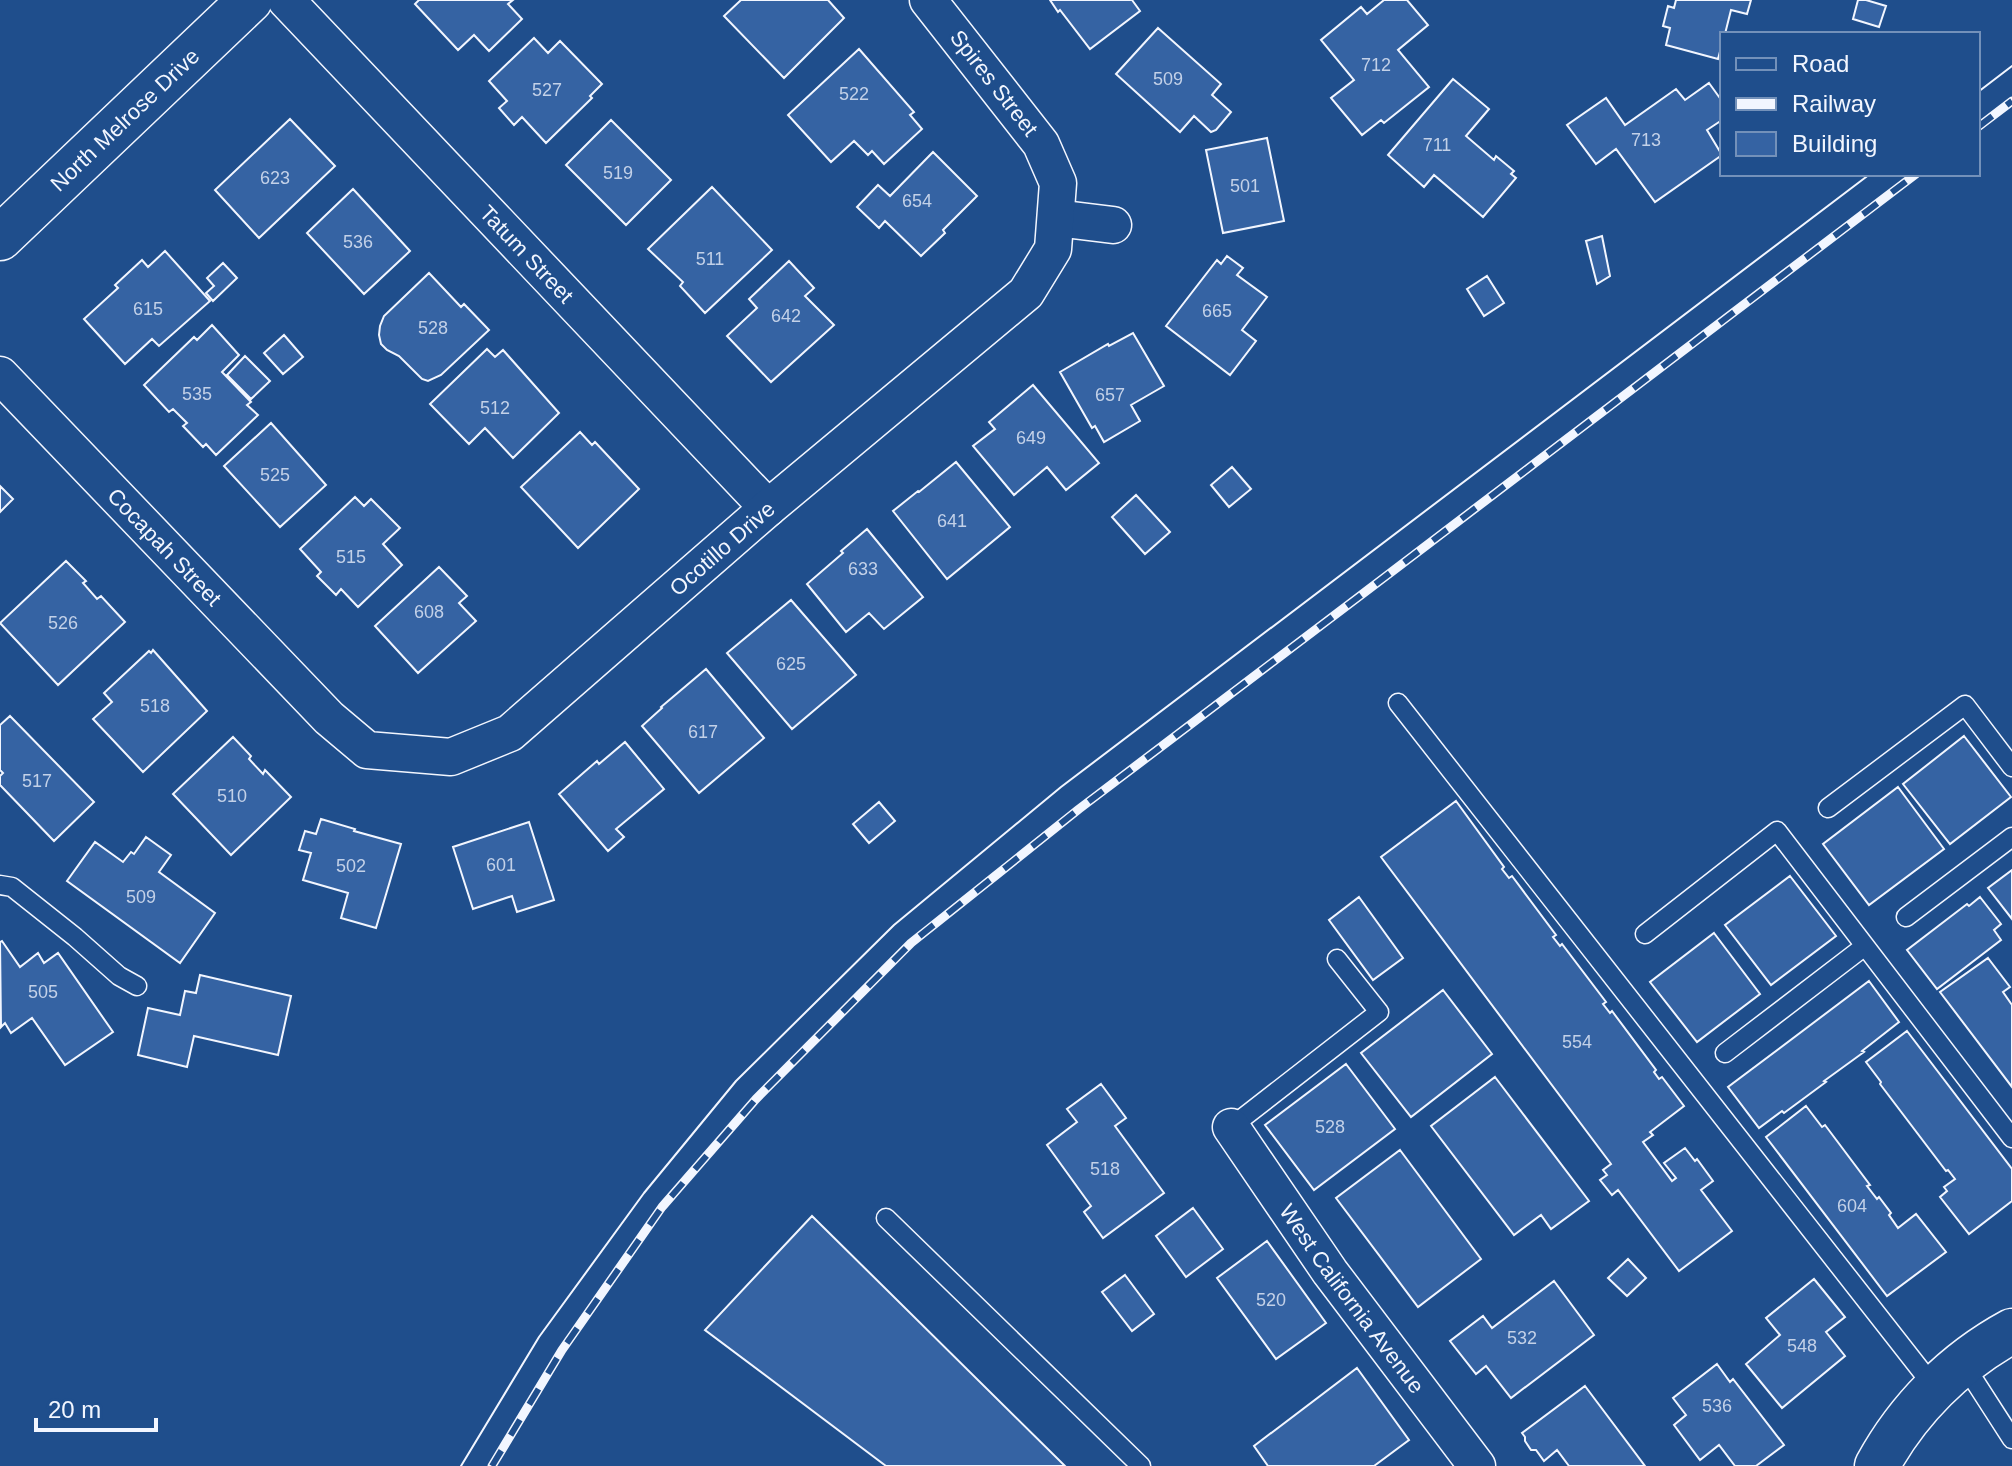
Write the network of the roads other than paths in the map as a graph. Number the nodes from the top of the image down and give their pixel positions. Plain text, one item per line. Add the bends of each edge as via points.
1 (250, 0) edge
2 (286, 0) edge
3 (928, 0) edge
4 (1056, 218) junction
5 (1113, 225) dead end
6 (0, 238) edge
7 (0, 375) edge
8 (768, 508) junction
9 (1398, 703) dead end
10 (329, 718) joint
11 (2012, 767) edge
12 (1828, 808) dead end
13 (2012, 837) edge
14 (0, 885) edge
15 (1906, 917) dead end
16 (1645, 934) dead end
17 (1865, 946) junction
18 (1337, 959) dead end
19 (137, 986) dead end
20 (1725, 1053) dead end
21 (1231, 1127) joint
22 (2012, 1138) edge
23 (886, 1218) dead end
24 (2012, 1331) edge
25 (1948, 1375) junction
26 (2012, 1439) edge
27 (1141, 1466) edge
28 (1477, 1466) edge
29 (1877, 1466) edge

1 - 6 main road, North Melrose Drive
2 - 8 street, Tatum Street
3 - 4 street, Spires Street via 1041,144 1058,183
4 - 5 street
4 - 8 street, Ocotillo Drive via 1053,249 1026,293
7 - 10 street, Cocapah Street
8 - 10 street, Ocotillo Drive via 510,733 451,757 367,750
9 - 25 lane
11 - 12 lane via 1965,705
13 - 15 lane
14 - 19 lane via 12,887
16 - 17 lane via 1777,831
17 - 20 lane
17 - 22 lane
18 - 21 lane via 1379,1012
21 - 28 street, West California Avenue via 1330,1272
23 - 27 lane
24 - 25 main road
25 - 26 lane
25 - 29 main road via 1889,1444

